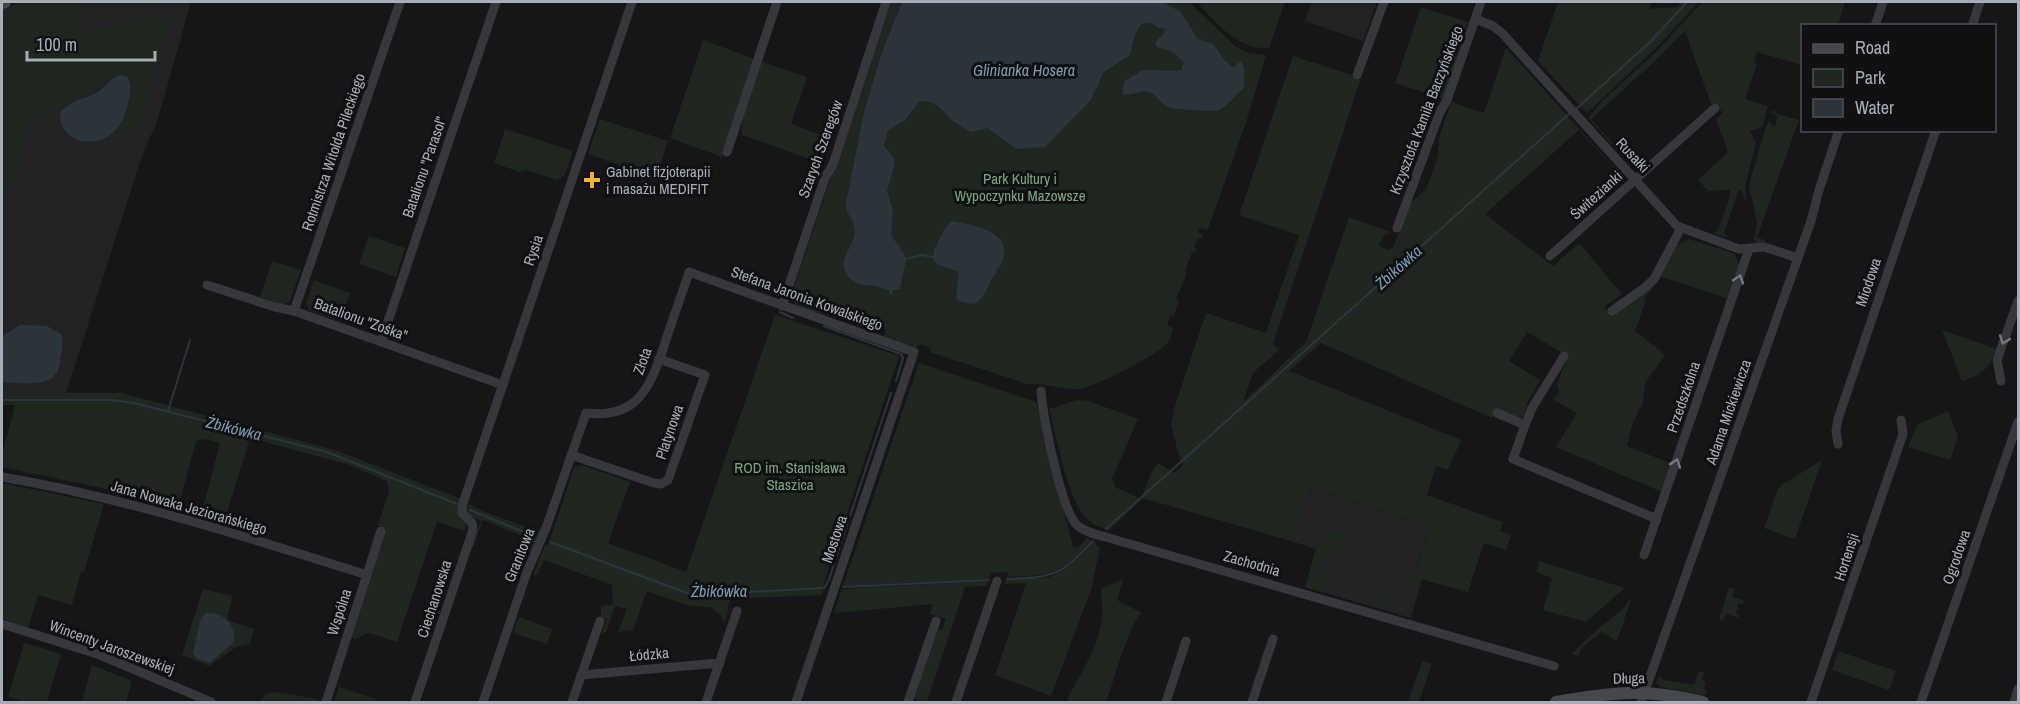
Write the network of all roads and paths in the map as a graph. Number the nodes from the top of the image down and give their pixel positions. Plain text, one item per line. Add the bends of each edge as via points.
1 (400, 2) edge
2 (496, 2) edge
3 (632, 2) edge
4 (777, 2) edge
5 (886, 2) edge
6 (1384, 2) edge
7 (1481, 2) edge
8 (1883, 2) edge
9 (1980, 2) edge
10 (1476, 19) junction
11 (1876, 24) edge
12 (1973, 24) edge
13 (1357, 75) dead end
14 (1715, 108) dead end
15 (1838, 132) edge
16 (1935, 132) edge
17 (727, 152) dead end
18 (1635, 180) junction
19 (1396, 228) dead end
20 (1681, 228) junction
21 (1749, 249) junction
22 (1550, 256) dead end
23 (1798, 258) junction
24 (689, 272) joint
25 (207, 285) dead end
26 (2019, 301) edge
27 (782, 306) junction
28 (294, 311) junction
29 (1612, 311) dead end
30 (381, 342) junction
31 (914, 352) joint
32 (1564, 356) dead end
33 (659, 359) junction
34 (2001, 381) dead end
35 (503, 385) junction
36 (1041, 391) dead end
37 (1497, 413) dead end
38 (584, 419) joint
39 (1901, 420) dead end
40 (2019, 422) edge
41 (1524, 428) junction
42 (1838, 444) dead end
43 (571, 454) junction
44 (2, 477) edge
45 (462, 508) joint
46 (1657, 519) junction
47 (381, 531) dead end
48 (1644, 555) dead end
49 (367, 575) junction
50 (998, 581) dead end
51 (737, 611) dead end
52 (600, 621) dead end
53 (936, 621) dead end
54 (2, 624) edge
55 (1273, 639) dead end
56 (1186, 641) dead end
57 (720, 663) junction
58 (1554, 666) dead end
59 (581, 675) junction
60 (2019, 689) edge
61 (1643, 697) edge
62 (211, 702) edge
63 (326, 702) edge
64 (415, 702) edge
65 (483, 702) edge
66 (572, 702) edge
67 (706, 702) edge
68 (796, 702) edge
69 (908, 702) edge
70 (956, 702) edge
71 (1166, 702) edge
72 (1252, 702) edge
73 (1556, 702) edge
74 (1704, 702) edge
75 (1811, 702) edge
76 (1921, 702) edge
77 (2014, 702) edge

1 - 28 street, Rotmistrza Witolda Pileckiego
2 - 30 street, Batalionu "Parasol"
3 - 35 street, Rysia
4 - 17 street
5 - 27 street, Szarych Szeregów
6 - 13 street
7 - 10 street, Krzysztofa Kamila Baczyńskiego
8 - 11 street
9 - 12 street
10 - 18 street, Rusałki via 1502,33
10 - 19 street, Krzysztofa Kamila Baczyńskiego
14 - 18 street, Świtezianki
15 - 23 street, Adama Mickiewicza
16 - 42 street, Miodowa via 1838,419
18 - 20 street, Rusałki
18 - 22 street, Świtezianki
20 - 21 street, Rusałki
20 - 29 street via 1654,279
21 - 23 street, Rusałki via 1764,247
46 -> 21 street, Przedszkolna
23 - 61 street, Adama Mickiewicza
24 - 27 street, Stefana Jaronia Kowalskiego
24 - 33 street, Złota
25 - 28 street, Batalionu "Zośka"
26 -> 34 street via 1997,360
27 - 31 street, Stefana Jaronia Kowalskiego
28 - 30 street, Batalionu "Zośka"
30 - 35 street, Batalionu "Zośka"
31 - 68 street, Mostowa
32 - 41 street
33 - 38 street, Złota via 649,386 636,402 612,414 586,413
33 - 43 street, Platynowa via 705,375 668,480 654,483
35 - 45 street, Rysia
36 - 58 street, Zachodnia via 1064,500 1078,526
37 - 41 street
38 - 43 street, Granitowa
39 - 75 street, Hortensji via 1901,439
40 - 76 street, Ogrodowa
41 - 46 street via 1513,459
43 - 65 street, Granitowa
44 - 49 street, Jana Nowaka Jeziorańskiego via 157,512
45 - 64 street, Ciechanowska via 473,530
46 - 48 street, Przedszkolna
47 - 49 street, Wspólna
49 - 63 street, Wspólna
50 - 70 street
51 - 57 street
52 - 59 street
53 - 69 street
54 - 62 street, Wincenty Jaroszewskiej via 100,656
55 - 72 street
56 - 71 street
57 - 59 street, Łódzka
57 - 67 street
59 - 66 street
60 - 77 street
61 - 73 street, Długa via 1611,693
61 - 74 street, Długa

